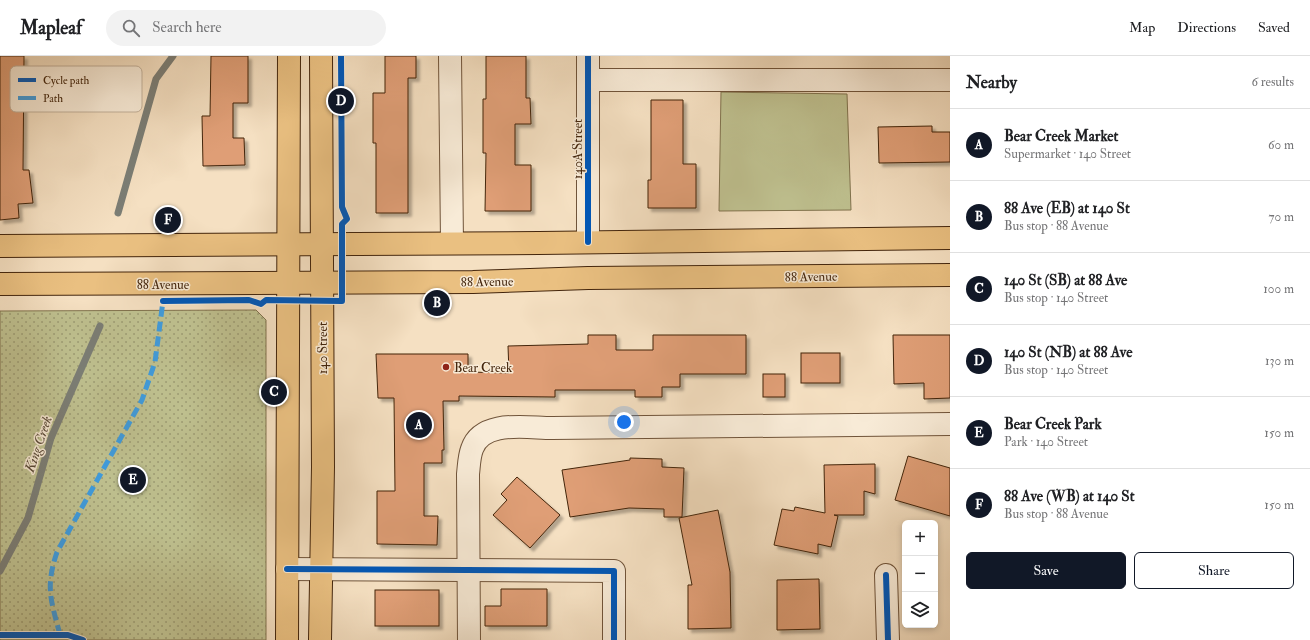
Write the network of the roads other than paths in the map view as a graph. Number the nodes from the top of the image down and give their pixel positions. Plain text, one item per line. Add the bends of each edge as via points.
1 (289, 56) edge
2 (321, 56) edge
3 (450, 56) edge
4 (588, 56) edge
5 (589, 80) junction
6 (950, 80) edge
7 (950, 238) edge
8 (588, 242) junction
9 (452, 243) junction
10 (289, 244) junction
11 (322, 244) junction
12 (0, 246) edge
13 (950, 275) edge
14 (289, 283) junction
15 (322, 283) junction
16 (0, 284) edge
17 (950, 424) edge
18 (287, 569) junction
19 (320, 569) junction
20 (470, 570) junction
21 (886, 575) dead end
22 (287, 640) edge
23 (320, 640) edge
24 (469, 640) edge
25 (614, 640) edge
26 (888, 640) edge

1 - 10 main road
2 - 11 main road, 140 Street
3 - 9 street
4 - 5 street, 140A Street
5 - 6 street
5 - 8 street, 140A Street
7 - 8 main road
8 - 9 main road
9 - 11 main road
10 - 11 main road
10 - 12 main road
10 - 14 main road
11 - 15 main road, 140 Street
13 - 15 main road, 88 Avenue
14 - 15 main road, 88 Avenue
14 - 16 main road, 88 Avenue
14 - 18 main road
15 - 19 main road, 140 Street
17 - 20 street via 506,427 484,432 472,448 468,474
18 - 19 street
18 - 22 main road
19 - 20 street
19 - 23 main road, 140 Street
20 - 24 street
20 - 25 street via 614,571
21 - 26 street

